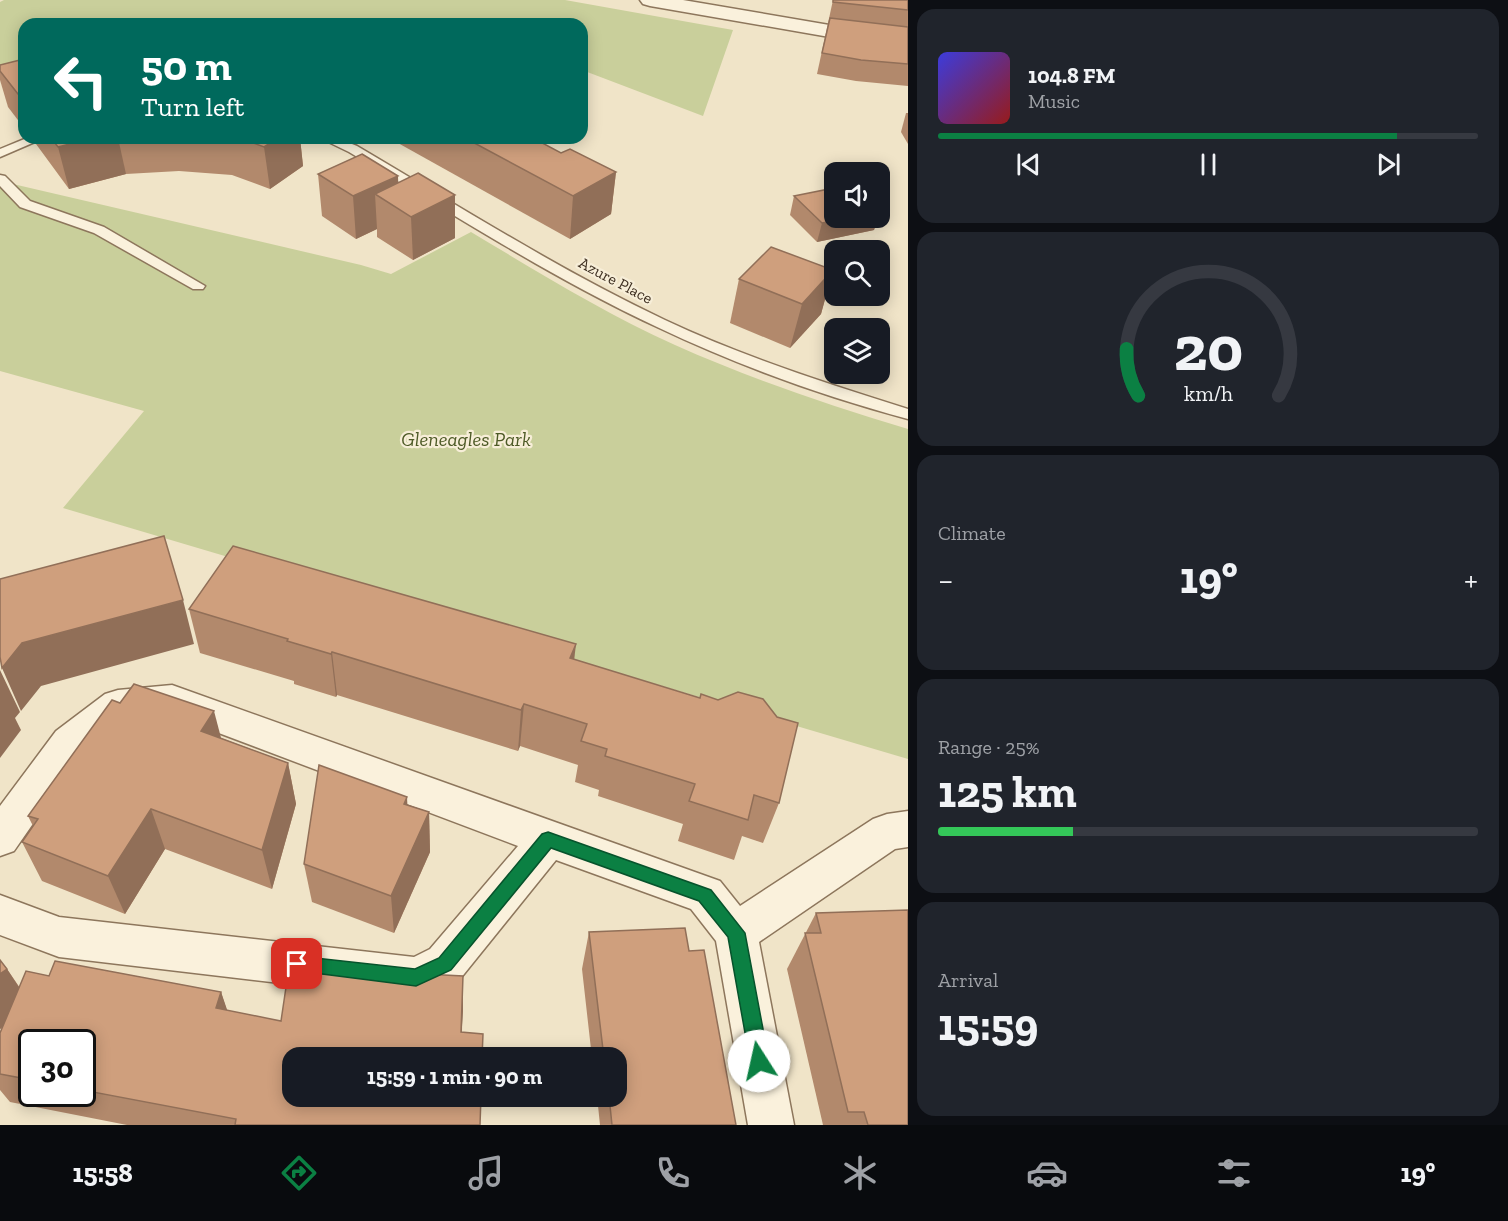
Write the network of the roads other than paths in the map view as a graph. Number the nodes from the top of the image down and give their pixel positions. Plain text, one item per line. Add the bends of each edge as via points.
1 (650, 0) edge
2 (768, 0) edge
3 (734, 15) junction
4 (908, 40) edge
5 (23, 144) edge
6 (341, 144) edge
7 (0, 153) edge
8 (0, 179) edge
9 (198, 286) dead end
10 (908, 414) edge
11 (908, 830) edge
12 (0, 838) edge
13 (548, 839) junction
14 (0, 915) edge
15 (736, 933) junction
16 (771, 1125) edge

1 - 3 street
2 - 3 street
3 - 4 street
5 - 7 lane
6 - 10 lane, Azure Place via 599,293 706,345 819,387
8 - 9 lane via 25,204 99,230
11 - 15 street via 887,832
12 - 13 street via 69,742 118,705 172,700
13 - 14 street via 445,964 416,978 59,937
13 - 15 street via 705,896
15 - 16 street

